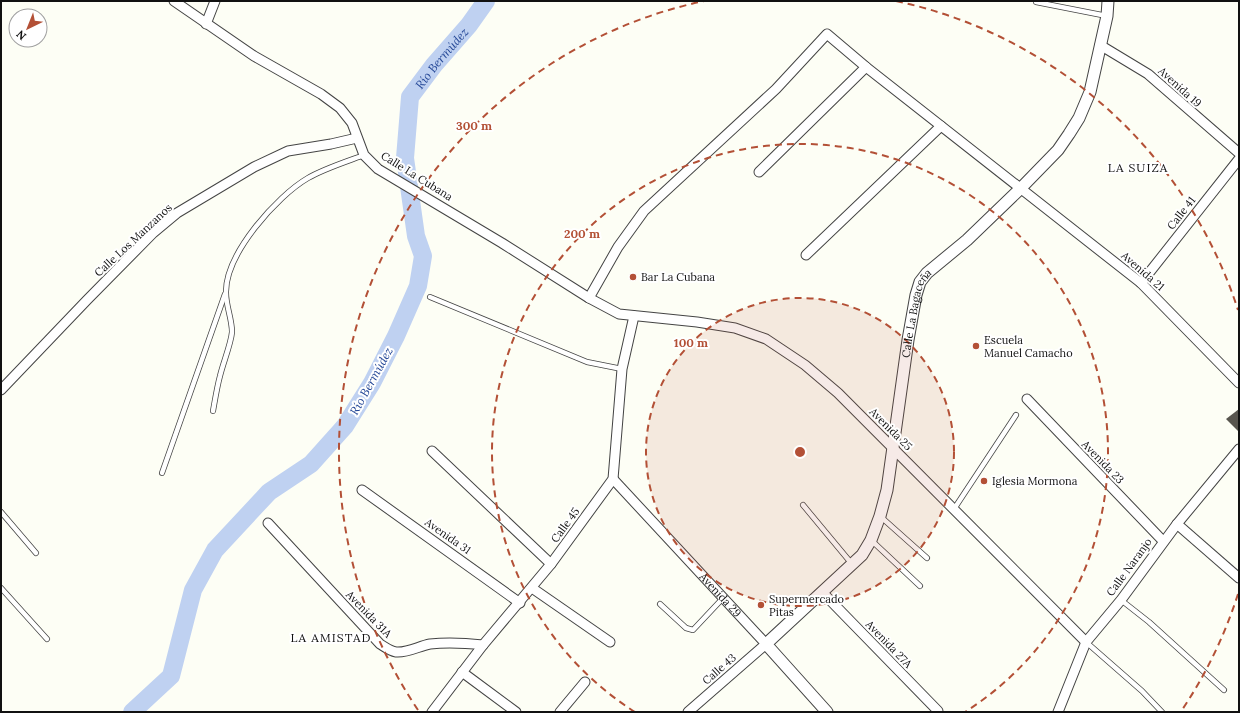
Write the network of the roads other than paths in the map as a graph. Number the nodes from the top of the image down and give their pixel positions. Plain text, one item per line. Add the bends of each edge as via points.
1 (174, 1) edge
2 (215, 1) edge
3 (1108, 1) edge
4 (1036, 2) dead end
5 (1107, 16) junction
6 (206, 24) junction
7 (1100, 45) junction
8 (866, 67) junction
9 (941, 126) junction
10 (357, 138) junction
11 (1239, 153) edge
12 (364, 155) junction
13 (1239, 159) edge
14 (759, 172) dead end
15 (1021, 188) junction
16 (806, 255) dead end
17 (1141, 282) junction
18 (226, 292) junction
19 (430, 297) dead end
20 (589, 298) junction
21 (634, 316) junction
22 (622, 369) junction
23 (1239, 383) edge
24 (1, 390) edge
25 (1027, 399) dead end
26 (213, 411) dead end
27 (1016, 415) dead end
28 (892, 448) junction
29 (432, 451) dead end
30 (1238, 451) edge
31 (162, 473) dead end
32 (613, 479) junction
33 (362, 490) dead end
34 (803, 505) dead end
35 (954, 509) junction
36 (1, 512) edge
37 (880, 516) junction
38 (268, 523) dead end
39 (1177, 524) junction
40 (871, 540) junction
41 (1163, 541) junction
42 (36, 553) dead end
43 (927, 558) dead end
44 (552, 564) junction
45 (852, 564) junction
46 (1239, 578) edge
47 (920, 586) dead end
48 (1, 588) edge
49 (532, 588) junction
50 (823, 593) junction
51 (724, 597) junction
52 (1121, 600) junction
53 (520, 603) junction
54 (660, 604) dead end
55 (47, 638) dead end
56 (610, 642) dead end
57 (1086, 642) junction
58 (766, 644) junction
59 (483, 645) junction
60 (462, 672) junction
61 (585, 682) dead end
62 (1224, 690) dead end
63 (938, 711) dead end
64 (432, 712) edge
65 (516, 712) edge
66 (560, 712) edge
67 (688, 712) edge
68 (827, 712) edge
69 (1058, 712) edge
70 (1162, 712) edge

1 - 6 street, Calle La Cubana
2 - 6 street
3 - 5 street, Calle La Bagaceña
4 - 5 lane
5 - 7 street, Calle La Bagaceña
6 - 10 street, Calle La Cubana via 340,108 352,123
7 - 11 street, Avenida 19 via 1148,74
7 - 15 street, Calle La Bagaceña via 1090,92 1080,118 1058,150
8 - 9 street, Avenida 21
8 - 14 street
8 - 20 street, Avenida 21 via 827,34 776,89 644,211 618,247
9 - 15 street, Avenida 21
9 - 16 street
10 - 12 street, Calle La Cubana
10 - 24 street, Calle Los Manzanos via 288,151 254,167 177,213 87,300
12 - 18 lane via 310,176 272,209 237,254 228,276
12 - 20 street, Calle La Cubana via 378,168
13 - 17 street, Calle 41
15 - 17 street, Avenida 21
15 - 28 street, Calle La Bagaceña via 920,282
17 - 23 street, Avenida 21
18 - 26 lane via 232,332
18 - 31 lane
19 - 22 lane via 587,362
20 - 21 street, Calle La Cubana via 619,314
21 - 22 street
21 - 28 street, Avenida 25 via 735,328 766,339 805,365 838,393
22 - 32 street
25 - 41 street, Avenida 23
27 - 35 lane
28 - 35 street, Avenida 25
28 - 37 street, Calle La Bagaceña via 887,490
29 - 44 street
30 - 39 street, Calle Naranjo
32 - 44 street, Calle 45
32 - 51 street, Avenida 29
33 - 53 street, Avenida 31
34 - 45 lane
35 - 57 street, Avenida 25
36 - 42 lane
37 - 40 street, Calle La Bagaceña
37 - 43 lane
38 - 59 street, Avenida 31A via 388,650 410,650 428,644
39 - 41 street, Calle Naranjo
39 - 46 street
40 - 45 street, Calle La Bagaceña via 862,556
40 - 47 lane
41 - 52 street, Calle Naranjo
44 - 49 street, Calle 45
45 - 50 street, Calle La Bagaceña
48 - 55 lane
49 - 53 street, Calle 45
49 - 56 street
50 - 58 street, Calle La Bagaceña
50 - 63 street, Avenida 27A
51 - 54 lane via 693,630 686,628
51 - 58 street, Avenida 29
52 - 57 street, Calle Naranjo
52 - 62 lane
53 - 59 street, Calle 45
57 - 69 street, Calle Naranjo
57 - 70 lane
58 - 67 street, Calle 43
58 - 68 street, Avenida 29
59 - 60 street, Calle 45
60 - 64 street, Calle 45
60 - 65 street
61 - 66 street

